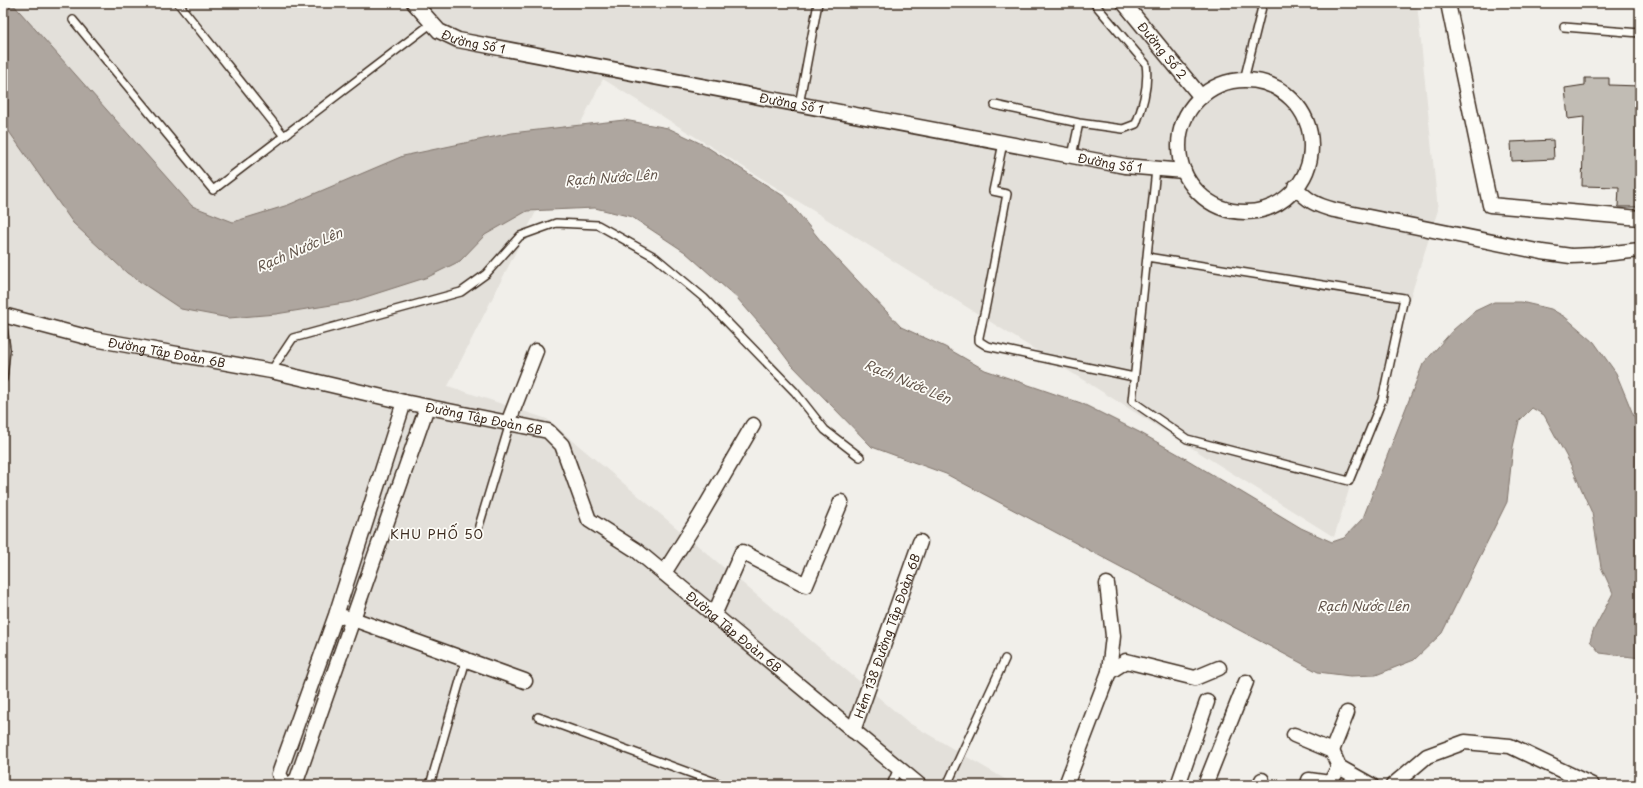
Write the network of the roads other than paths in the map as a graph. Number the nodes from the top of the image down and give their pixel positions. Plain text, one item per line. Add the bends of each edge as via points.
1 (178, 3) edge
2 (414, 3) edge
3 (818, 3) edge
4 (1094, 3) edge
5 (1124, 3) edge
6 (1263, 3) edge
7 (1449, 8) dead end
8 (73, 20) dead end
9 (432, 23) junction
10 (1564, 27) dead end
11 (1640, 33) edge
12 (1244, 80) junction
13 (1200, 98) junction
14 (800, 105) junction
15 (995, 105) dead end
16 (1079, 124) junction
17 (284, 136) junction
18 (1003, 142) junction
19 (1072, 156) junction
20 (1156, 169) junction
21 (1184, 171) junction
22 (1295, 187) junction
23 (1640, 218) edge
24 (1640, 250) edge
25 (1146, 257) junction
26 (3, 315) edge
27 (3, 327) edge
28 (536, 351) dead end
29 (271, 371) junction
30 (1134, 377) junction
31 (3, 379) edge
32 (404, 402) junction
33 (427, 407) junction
34 (509, 423) junction
35 (753, 425) dead end
36 (860, 457) dead end
37 (841, 502) dead end
38 (479, 526) dead end
39 (920, 542) dead end
40 (664, 573) junction
41 (1107, 584) dead end
42 (714, 614) junction
43 (336, 615) junction
44 (353, 619) junction
45 (1005, 659) dead end
46 (466, 660) junction
47 (1219, 668) dead end
48 (1109, 672) junction
49 (525, 681) dead end
50 (1246, 682) dead end
51 (1207, 702) dead end
52 (1347, 713) dead end
53 (538, 717) dead end
54 (854, 730) junction
55 (1294, 736) dead end
56 (1332, 751) junction
57 (1340, 767) junction
58 (898, 768) junction
59 (285, 785) edge
60 (290, 785) edge
61 (430, 785) edge
62 (723, 785) edge
63 (891, 785) edge
64 (919, 785) edge
65 (947, 785) edge
66 (1066, 785) edge
67 (1178, 785) edge
68 (1205, 785) edge
69 (1308, 785) edge
70 (1371, 785) edge
71 (1394, 785) edge
72 (1592, 785) edge

1 - 17 lane
2 - 9 street, Đường Số 1
3 - 14 lane
4 - 16 lane via 1146,64 1148,74 1136,124 1124,129
5 - 13 street, Đường Số 2
6 - 12 lane
7 - 23 street via 1490,205
8 - 17 lane via 213,190
9 - 14 street, Đường Số 1 via 439,31 458,40
9 - 17 lane
10 - 11 lane
12 - 13 street via 1216,86
12 - 22 street via 1272,86 1294,102 1303,114 1311,141 1310,155 1307,169
13 - 21 street via 1186,116 1181,129 1179,143
14 - 18 street, Đường Số 1
15 - 16 lane
16 - 19 lane
18 - 19 street, Đường Số 1
18 - 30 lane via 993,191 1007,194 979,341 987,346
19 - 20 street, Đường Số 1
20 - 21 street, Đường Số 1
20 - 25 lane
21 - 22 street via 1200,194 1225,208 1239,211 1267,208 1280,202
22 - 24 street via 1317,205 1334,210 1542,252 1577,256
25 - 30 lane
25 - 30 lane via 1404,298 1382,400 1349,481 1187,439 1132,401
26 - 29 street, Đường Tập Đoàn 6B via 94,339
27 - 31 lane via 6,349
28 - 34 street
29 - 32 street, Đường Tập Đoàn 6B
29 - 36 lane via 293,338 461,292 486,274 520,236 556,223 598,225 655,257 704,298 795,392 825,430
32 - 33 street, Đường Tập Đoàn 6B
32 - 43 street
33 - 34 street, Đường Tập Đoàn 6B
33 - 44 street
34 - 38 lane
34 - 40 street, Đường Tập Đoàn 6B via 548,431 562,445 589,520 636,550
35 - 40 street
37 - 42 street via 806,585 742,552
39 - 54 street, Hẻm 138 Đường Tập Đoàn 6B
40 - 42 street, Đường Tập Đoàn 6B
41 - 48 street via 1112,636
42 - 54 street, Đường Tập Đoàn 6B
43 - 44 street
43 - 59 street via 279,774
44 - 46 street
44 - 60 street via 297,779
45 - 65 lane
46 - 49 street
46 - 61 lane
47 - 48 street via 1195,678 1126,660
48 - 66 street
50 - 68 street
51 - 67 street
52 - 56 street
53 - 62 lane
54 - 58 street, Đường Tập Đoàn 6B
55 - 56 street
56 - 57 street
57 - 69 street via 1330,783 1309,780
57 - 70 street
58 - 63 lane
58 - 64 street, Đường Tập Đoàn 6B
71 - 72 street via 1427,756 1465,742 1510,746

